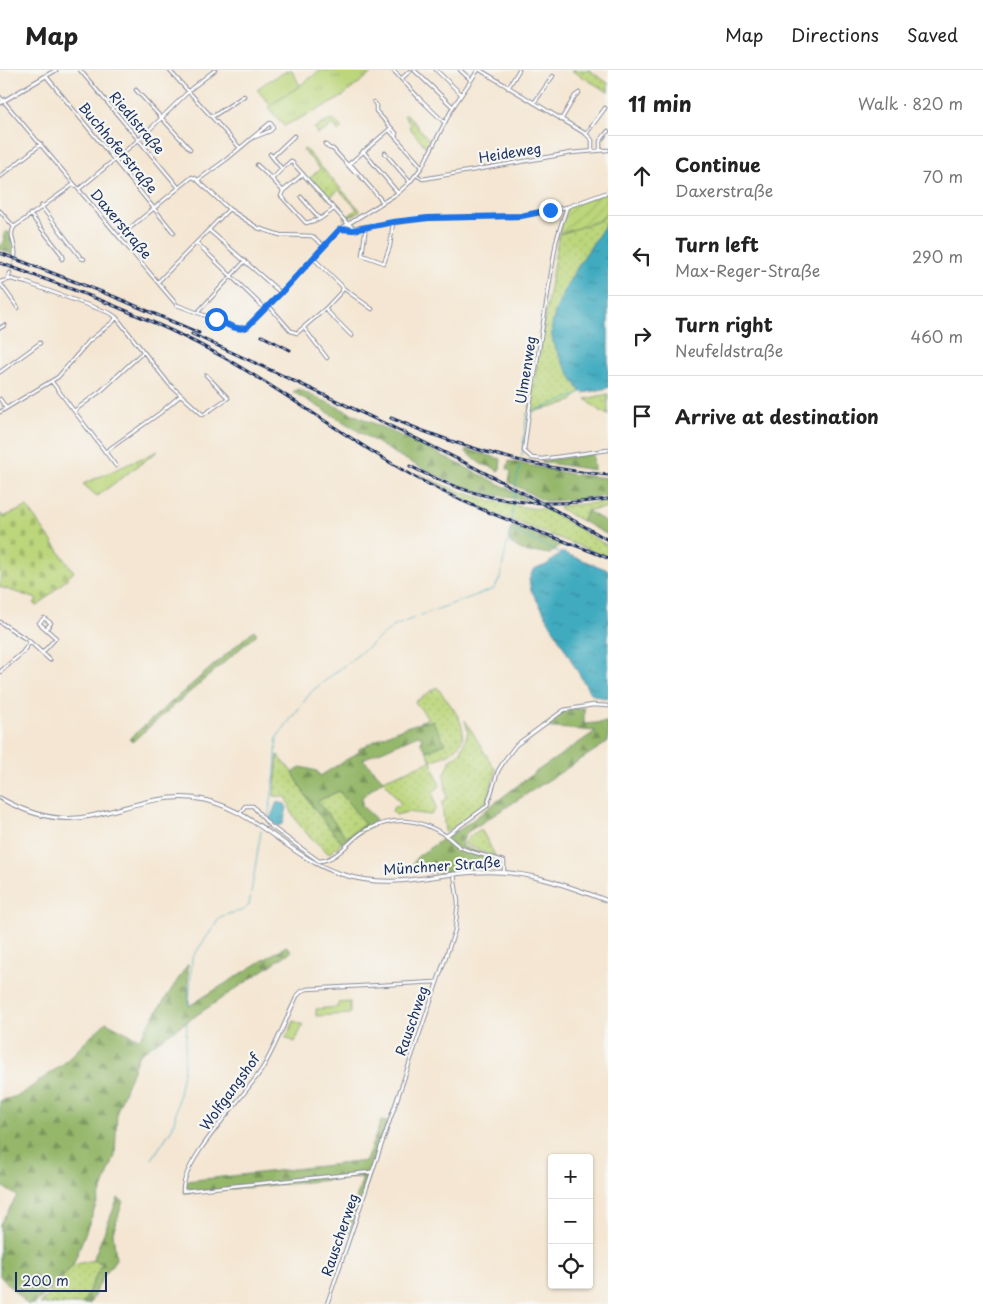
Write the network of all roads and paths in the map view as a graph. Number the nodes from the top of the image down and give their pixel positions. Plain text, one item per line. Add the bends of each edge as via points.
1 (56, 70) edge
2 (80, 70) edge
3 (169, 70) edge
4 (215, 70) edge
5 (393, 70) edge
6 (412, 70) edge
7 (436, 70) edge
8 (460, 70) edge
9 (479, 70) edge
10 (518, 70) edge
11 (46, 76) junction
12 (553, 76) dead end
13 (401, 80) junction
14 (471, 80) junction
15 (508, 88) junction
16 (136, 90) dead end
17 (189, 92) junction
18 (579, 93) dead end
19 (461, 94) junction
20 (244, 96) dead end
21 (0, 97) edge
22 (2, 102) edge
23 (374, 102) dead end
24 (534, 103) junction
25 (453, 107) junction
26 (605, 108) dead end
27 (212, 117) junction
28 (162, 119) junction
29 (561, 120) junction
30 (445, 122) junction
31 (391, 128) junction
32 (608, 131) edge
33 (586, 134) junction
34 (294, 136) dead end
35 (255, 137) junction
36 (138, 140) junction
37 (41, 144) junction
38 (325, 144) dead end
39 (240, 148) junction
40 (190, 150) dead end
41 (608, 150) edge
42 (363, 151) junction
43 (592, 151) junction
44 (600, 151) junction
45 (385, 153) dead end
46 (115, 160) junction
47 (257, 164) dead end
48 (348, 165) junction
49 (422, 166) junction
50 (282, 169) junction
51 (303, 174) junction
52 (416, 175) junction
53 (0, 177) edge
54 (196, 179) junction
55 (272, 179) junction
56 (410, 182) junction
57 (74, 184) junction
58 (179, 188) junction
59 (79, 190) junction
60 (283, 191) junction
61 (608, 192) edge
62 (398, 193) junction
63 (301, 198) dead end
64 (383, 202) junction
65 (41, 206) junction
66 (567, 207) junction
67 (155, 208) junction
68 (229, 209) junction
69 (334, 209) junction
70 (0, 211) edge
71 (30, 214) junction
72 (320, 219) junction
73 (393, 222) junction
74 (347, 223) junction
75 (366, 226) junction
76 (14, 227) junction
77 (360, 228) junction
78 (340, 229) junction
79 (208, 230) junction
80 (174, 232) dead end
81 (120, 237) junction
82 (197, 243) junction
83 (323, 245) junction
84 (15, 256) tunnel mouth
85 (313, 258) junction
86 (62, 259) dead end
87 (84, 259) dead end
88 (244, 260) junction
89 (10, 273) tunnel mouth
90 (231, 276) junction
91 (8, 279) junction
92 (0, 282) edge
93 (158, 282) junction
94 (343, 288) junction
95 (281, 293) junction
96 (269, 305) junction
97 (18, 308) dead end
98 (265, 309) junction
99 (325, 309) junction
100 (372, 309) dead end
101 (198, 312) junction
102 (116, 317) junction
103 (5, 325) dead end
104 (0, 328) edge
105 (304, 328) junction
106 (352, 336) dead end
107 (40, 343) dead end
108 (143, 352) junction
109 (327, 358) dead end
110 (0, 372) edge
111 (206, 374) dead end
112 (52, 382) junction
113 (181, 396) junction
114 (0, 400) edge
115 (7, 409) junction
116 (74, 411) junction
117 (0, 412) edge
118 (608, 450) edge
119 (105, 452) junction
120 (116, 466) dead end
121 (0, 622) edge
122 (46, 629) junction
123 (30, 642) junction
124 (42, 653) junction
125 (50, 660) dead end
126 (0, 672) edge
127 (608, 706) edge
128 (0, 798) edge
129 (240, 813) junction
130 (446, 836) junction
131 (504, 872) junction
132 (454, 874) junction
133 (608, 901) edge
134 (436, 982) junction
135 (372, 1172) junction
136 (327, 1304) edge

1 - 11 main road
2 - 36 street, Riedlstraße
3 - 17 street
4 - 17 street
5 - 13 street
6 - 13 street
6 - 25 street
7 - 19 street
8 - 14 street
9 - 14 street
9 - 15 street
10 - 15 street
11 - 22 main road
11 - 46 street, Buchhoferstraße
12 - 24 street
13 - 30 street
14 - 19 street
15 - 24 street
16 - 28 street
17 - 27 street
17 - 28 street
18 - 29 street
19 - 25 street
20 - 27 street
21 - 22 street, Daxerstraße
22 - 37 street, Daxerstraße
23 - 31 street via 376,111
24 - 29 street
25 - 30 street
26 - 33 street
27 - 39 street
28 - 36 street
28 - 40 street
29 - 33 street
30 - 49 street
31 - 42 street
31 - 49 street via 390,131
32 - 44 street via 600,141
33 - 43 street via 592,140
34 - 50 street via 271,156
35 - 35 street via 270,131 272,125 266,125
35 - 39 street
36 - 46 street
36 - 58 street, Riedlstraße
37 - 53 street
37 - 57 street, Daxerstraße
38 - 48 street
39 - 54 street
41 - 44 street, Heideweg
42 - 48 street
42 - 62 street
43 - 44 street, Heideweg
43 - 52 street, Heideweg via 424,179
45 - 56 street
46 - 59 street
46 - 67 street, Buchhoferstraße
47 - 55 street
48 - 64 street
49 - 52 street
50 - 51 street via 292,161
50 - 55 street
51 - 60 street
51 - 69 street
52 - 56 street
54 - 58 street via 192,177
54 - 68 street
55 - 60 street
56 - 62 street
57 - 59 street, Daxerstraße
57 - 65 street
58 - 67 street
59 - 81 street, Daxerstraße
60 - 72 street via 282,196 306,223
61 - 66 street
62 - 64 street
63 - 72 street
64 - 74 street
65 - 71 street
65 - 87 street
66 - 73 street via 521,216
66 - 118 street, Ulmenweg via 556,242 524,451 532,458 542,459
67 - 80 street, Buchhoferstraße
67 - 81 street
68 - 79 street
68 - 83 street via 268,232 312,236
69 - 72 street
69 - 74 street
70 - 76 street
71 - 76 street
71 - 86 street via 63,256
73 - 75 street
73 - 75 street via 384,264 362,255
74 - 77 street
74 - 78 street
75 - 77 street
76 - 84 street via 11,236
77 - 78 street
78 - 83 street
79 - 82 street
79 - 88 street
81 - 93 street, Daxerstraße
82 - 90 street
82 - 93 street
83 - 85 street
85 - 94 street
85 - 95 street
88 - 90 street
88 - 95 street
89 - 91 street
90 - 98 street
90 - 101 street
91 - 92 street
91 - 102 street via 51,291
92 - 97 street
93 - 101 street, Daxerstraße via 177,305
94 - 99 street
94 - 100 street
95 - 96 street
96 - 98 street
96 - 105 street via 294,333
98 - 101 street, Daxerstraße via 244,328
99 - 105 street
99 - 106 street
102 - 108 street
102 - 112 street
103 - 104 street
105 - 109 street
107 - 110 street
108 - 113 street
108 - 116 street
111 - 113 street via 228,398 203,415
112 - 115 street
112 - 116 street
113 - 119 street
114 - 115 street
115 - 117 street
116 - 119 street
119 - 120 street
121 - 123 street
122 - 122 street via 39,623 44,618 51,624
122 - 124 street via 56,638
123 - 124 street
123 - 126 street
124 - 125 street
127 - 130 street via 564,710 516,745 498,771 487,806
128 - 129 main road, Münchner Straße via 26,811 58,818 85,817 176,797 212,802
129 - 130 street via 245,806 253,806 269,825 319,861 334,856 368,829 395,821 420,822
129 - 132 main road, Münchner Straße via 310,861 349,877 391,883
130 - 131 street via 460,847 504,861
131 - 132 main road, Münchner Straße
131 - 133 main road, Münchner Straße via 556,882
132 - 134 street, Rauschweg via 458,902 455,930
134 - 135 street, Rauschweg
134 - 135 street, Wolfgangshof via 302,991 262,1070 191,1164 182,1191
135 - 136 street, Rauscherweg

